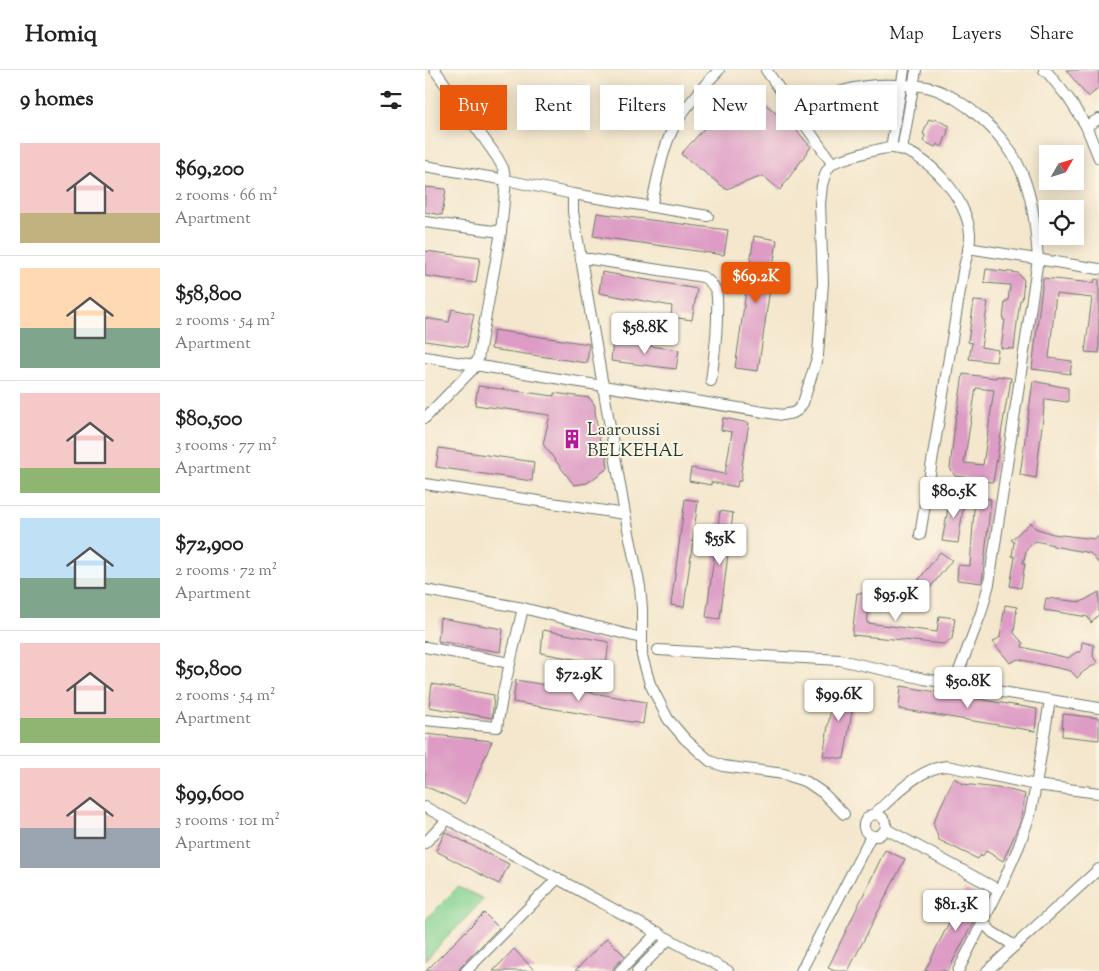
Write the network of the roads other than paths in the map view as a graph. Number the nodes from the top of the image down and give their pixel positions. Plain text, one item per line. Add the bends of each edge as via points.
1 (435, 70) edge
2 (719, 70) edge
3 (766, 70) edge
4 (904, 70) edge
5 (916, 70) edge
6 (1044, 70) edge
7 (777, 85) edge
8 (872, 85) edge
9 (902, 85) junction
10 (913, 86) junction
11 (1099, 119) edge
12 (1086, 126) junction
13 (808, 130) edge
14 (891, 148) junction
15 (902, 150) junction
16 (1099, 158) edge
17 (832, 164) junction
18 (425, 166) edge
19 (506, 180) junction
20 (573, 194) junction
21 (651, 207) junction
22 (708, 216) dead end
23 (425, 222) edge
24 (501, 232) junction
25 (968, 248) junction
26 (581, 259) junction
27 (1038, 259) junction
28 (1099, 269) edge
29 (425, 357) edge
30 (476, 364) junction
31 (711, 381) dead end
32 (603, 386) junction
33 (425, 418) edge
34 (425, 484) edge
35 (625, 514) junction
36 (920, 535) dead end
37 (425, 590) edge
38 (523, 608) junction
39 (641, 638) junction
40 (425, 647) edge
41 (658, 650) dead end
42 (510, 663) junction
43 (954, 684) junction
44 (1050, 700) junction
45 (1099, 708) edge
46 (425, 720) edge
47 (1036, 785) junction
48 (1099, 793) edge
49 (425, 807) edge
50 (844, 814) dead end
51 (874, 814) junction
52 (447, 820) junction
53 (886, 829) junction
54 (871, 836) junction
55 (425, 843) edge
56 (1099, 869) edge
57 (558, 878) junction
58 (999, 890) junction
59 (983, 922) junction
60 (658, 932) junction
61 (669, 938) junction
62 (1015, 946) junction
63 (466, 971) edge
64 (620, 971) edge
65 (637, 971) edge
66 (729, 971) edge
67 (801, 971) edge
68 (959, 971) edge
69 (987, 971) edge

1 - 19 street via 497,157
2 - 21 street via 681,116 671,134
3 - 7 street
4 - 9 street
5 - 10 street
6 - 12 street via 1069,99
8 - 9 street
9 - 10 street
9 - 14 street
10 - 15 street
10 - 27 street via 929,88 953,98 973,111 1005,143 1025,182
11 - 12 street
12 - 16 street
13 - 17 street
14 - 15 street
14 - 17 street
15 - 25 street via 920,158 954,192 967,219 970,233
17 - 32 street via 821,186 823,282 818,355 798,410 782,415
18 - 19 street
19 - 20 street
19 - 24 street
20 - 21 street
20 - 26 street
21 - 22 street
23 - 24 street
24 - 30 street
25 - 27 street
25 - 36 street
26 - 31 street via 708,280 716,292 717,304
26 - 32 street
27 - 28 street
27 - 43 street via 989,584
29 - 30 street
30 - 32 street
30 - 33 street
32 - 35 street
34 - 35 street
35 - 39 street via 640,587
37 - 38 street
38 - 39 street
38 - 42 street
39 - 50 street via 642,656 651,684 668,719 701,754 723,766 784,774 807,782
40 - 42 street
41 - 43 street via 840,660
42 - 46 street via 497,727
43 - 44 street
44 - 45 street
44 - 47 street
47 - 48 street
47 - 51 street via 947,766 937,767 914,780
47 - 58 street via 1030,815
49 - 52 street
51 - 53 street via 883,818
51 - 54 street via 864,823 865,831
52 - 55 street
52 - 57 street
53 - 54 street via 881,835
53 - 58 street
54 - 67 street
56 - 62 street
57 - 60 street
57 - 63 street
58 - 59 street
59 - 62 street via 992,932
59 - 68 street
60 - 61 street
60 - 64 street
61 - 65 street
61 - 66 street
62 - 69 street

